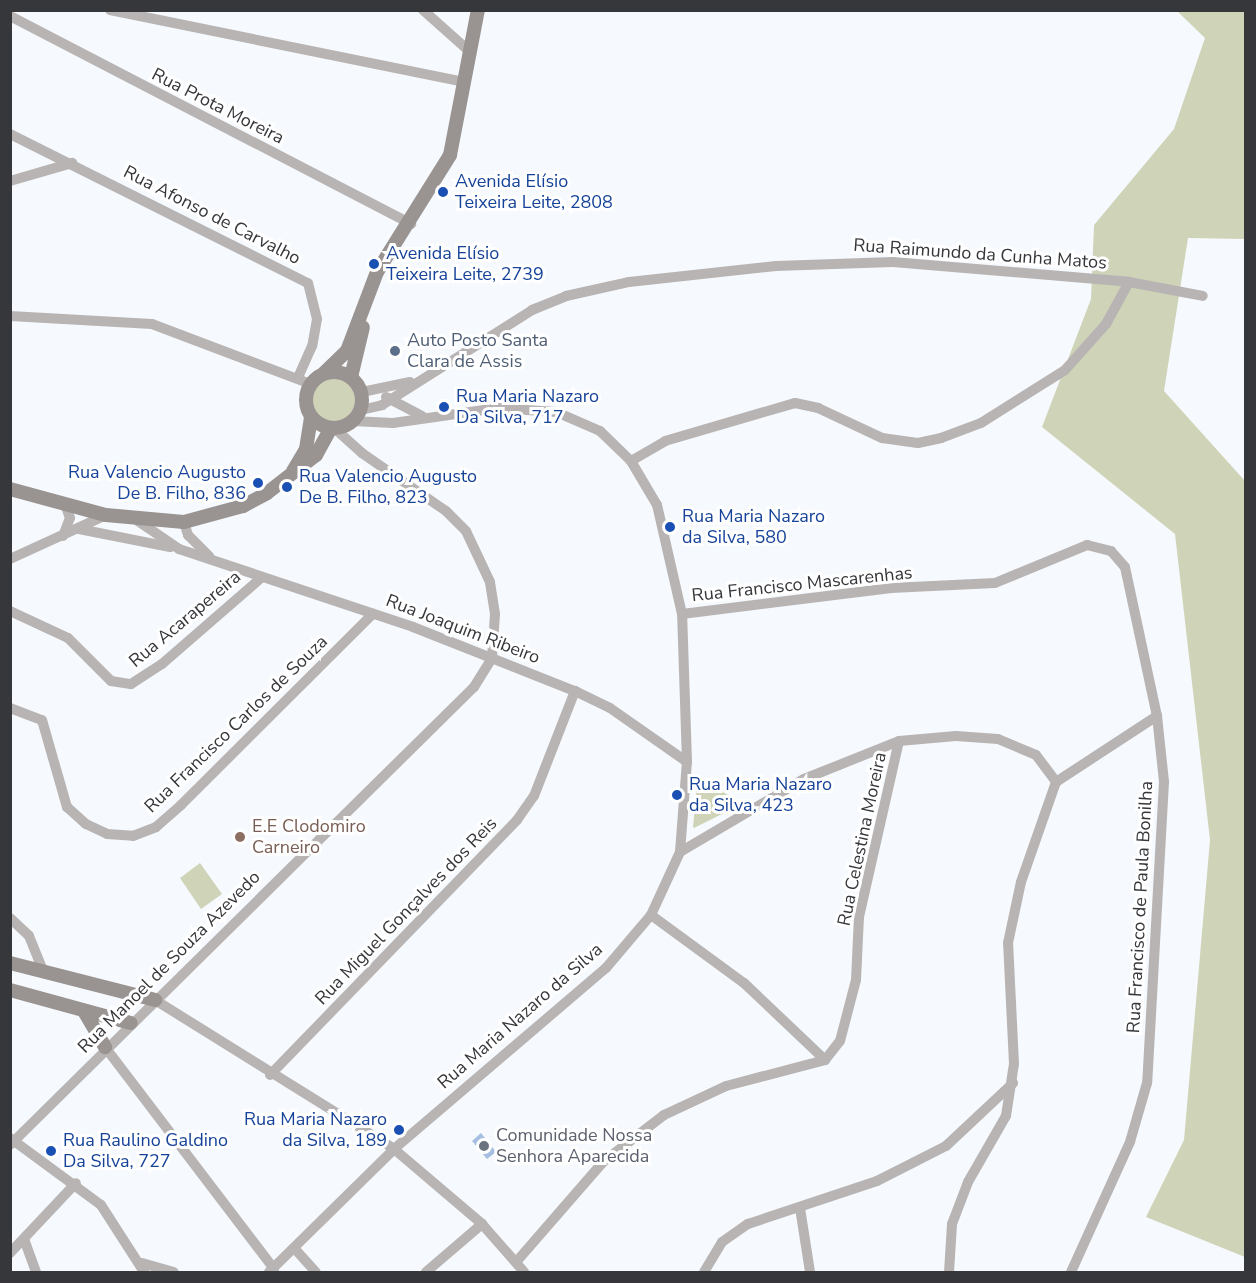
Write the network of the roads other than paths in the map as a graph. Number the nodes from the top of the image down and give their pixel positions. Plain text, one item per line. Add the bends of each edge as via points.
1 (110, 10) edge
2 (423, 10) edge
3 (478, 10) edge
4 (10, 16) edge
5 (470, 51) junction
6 (464, 82) junction
7 (10, 134) edge
8 (72, 163) junction
9 (10, 181) edge
10 (411, 224) junction
11 (1129, 282) junction
12 (1203, 296) dead end
13 (10, 315) edge
14 (364, 315) junction
15 (324, 373) junction
16 (351, 377) junction
17 (418, 379) junction
18 (304, 381) junction
19 (362, 392) junction
20 (377, 392) junction
21 (391, 400) junction
22 (357, 416) junction
23 (422, 416) junction
24 (311, 417) junction
25 (333, 429) junction
26 (631, 461) junction
27 (290, 475) junction
28 (10, 489) edge
29 (65, 504) junction
30 (106, 515) junction
31 (138, 521) junction
32 (184, 522) junction
33 (79, 529) junction
34 (63, 537) junction
35 (1098, 546) joint
36 (179, 549) junction
37 (212, 558) junction
38 (10, 559) edge
39 (261, 578) junction
40 (10, 611) edge
41 (373, 614) junction
42 (682, 614) junction
43 (492, 658) junction
44 (575, 691) junction
45 (10, 708) edge
46 (1157, 716) junction
47 (899, 741) junction
48 (687, 762) junction
49 (1056, 782) junction
50 (680, 852) junction
51 (651, 915) junction
52 (10, 918) edge
53 (10, 963) edge
54 (42, 968) junction
55 (10, 990) edge
56 (155, 1000) junction
57 (84, 1011) junction
58 (131, 1023) junction
59 (105, 1047) junction
60 (825, 1060) junction
61 (270, 1075) junction
62 (1013, 1083) junction
63 (12, 1141) edge
64 (394, 1149) junction
65 (76, 1184) junction
66 (800, 1208) junction
67 (482, 1224) junction
68 (24, 1239) junction
69 (295, 1250) junction
70 (10, 1253) edge
71 (517, 1262) junction
72 (143, 1268) edge
73 (272, 1271) edge
74 (36, 1272) edge
75 (174, 1272) edge
76 (316, 1272) edge
77 (426, 1272) edge
78 (524, 1272) edge
79 (704, 1272) edge
80 (810, 1272) edge
81 (949, 1272) edge
82 (1071, 1272) edge

1 - 6 street
2 - 5 street
3 - 5 main road
4 - 10 street, Rua Prota Moreira
5 - 6 main road
6 - 10 main road via 450,154
7 - 8 street, Rua Afonso de Carvalho
8 - 9 street
8 - 18 street, Rua Afonso de Carvalho via 308,283 317,319
10 - 14 main road via 377,272
11 - 12 street, Rua Raimundo da Cunha Matos
11 - 17 street, Rua Raimundo da Cunha Matos via 846,261 629,282 566,296 532,310
11 - 26 street via 1106,324 1065,370 1008,408 951,435 899,442 818,408 795,404 664,441
13 - 18 street via 152,324
14 - 15 main road via 347,351
14 - 16 main road via 360,351
15 - 16 main road
15 - 18 main road
16 - 19 main road
17 - 20 street, Rua Raimundo da Cunha Matos
17 - 21 street, Rua Raimundo da Cunha Matos
18 - 24 main road
19 - 20 street, Rua Raimundo da Cunha Matos
19 - 22 main road
20 - 21 street
21 - 22 street, Rua Raimundo da Cunha Matos
21 - 23 street
22 - 23 street, Rua Maria Nazaro da Silva via 393,423
22 - 25 main road
23 - 26 street, Rua Maria Nazaro da Silva via 498,408 556,412 600,431
24 - 25 main road
24 - 27 main road via 306,449
25 - 27 main road via 316,454
25 - 43 street, Rua Manoel de Souza Azevedo via 446,511 466,531 490,582 495,614
26 - 42 street, Rua Maria Nazaro da Silva via 657,505
27 - 32 main road via 243,506
28 - 29 main road, Rua Joaquim Ribeiro
29 - 30 main road, Rua Joaquim Ribeiro
29 - 34 street via 70,518
30 - 31 main road, Rua Joaquim Ribeiro
30 - 33 street
31 - 32 main road, Rua Joaquim Ribeiro
31 - 36 street, Rua Joaquim Ribeiro
32 - 37 street, Rua Joaquim Ribeiro via 188,535
33 - 34 street
33 - 36 street
34 - 38 street
35 - 42 street, Rua Francisco Mascarenhas via 1073,550 1011,579 965,588 891,588
35 - 46 street, Rua Francisco de Paula Bonilha via 1120,558 1132,581
36 - 37 street, Rua Joaquim Ribeiro
37 - 39 street, Rua Joaquim Ribeiro
39 - 40 street, Rua Acarapereira via 162,664 131,684 111,681 68,638
39 - 41 street, Rua Joaquim Ribeiro
41 - 43 street, Rua Joaquim Ribeiro
41 - 45 street, Rua Francisco Carlos de Souza via 181,805 156,827 133,836 107,834 86,824 67,807 42,720
42 - 48 street, Rua Maria Nazaro da Silva
43 - 44 street, Rua Joaquim Ribeiro
43 - 56 street, Rua Manoel de Souza Azevedo via 474,687
44 - 48 street, Rua Joaquim Ribeiro via 610,708
44 - 61 street, Rua Miguel Gonçalves dos Reis via 534,796 517,819
46 - 49 street
46 - 82 street, Rua Francisco de Paula Bonilha via 1164,782 1147,1083 1130,1142
47 - 49 street via 956,736 998,739 1036,755
47 - 50 street via 804,779
47 - 60 street, Rua Celestina Moreira via 859,917 851,1012 840,1041
48 - 50 street, Rua Maria Nazaro da Silva
49 - 62 street via 1021,882 1008,943
50 - 51 street, Rua Maria Nazaro da Silva
51 - 60 street via 744,983
51 - 64 street, Rua Maria Nazaro da Silva via 606,968
52 - 54 street via 29,936
53 - 54 main road
54 - 56 main road
55 - 57 main road
56 - 58 street, Rua Manoel de Souza Azevedo
56 - 61 street
57 - 58 main road
57 - 59 main road
58 - 59 street, Rua Manoel de Souza Azevedo
59 - 63 street, Rua Manoel de Souza Azevedo
59 - 73 street
60 - 71 street via 726,1086 664,1115 603,1162
61 - 64 street
62 - 66 street via 968,1129 917,1163
62 - 81 street via 1006,1116 968,1182 952,1224
63 - 65 street
64 - 67 street
64 - 69 street, Rua Maria Nazaro da Silva
65 - 68 street
65 - 72 street via 100,1205
66 - 79 street via 748,1224 722,1242
66 - 80 street
67 - 71 street
67 - 77 street
68 - 70 street
68 - 74 street
69 - 73 street, Rua Maria Nazaro da Silva
69 - 76 street
71 - 78 street
72 - 75 street

